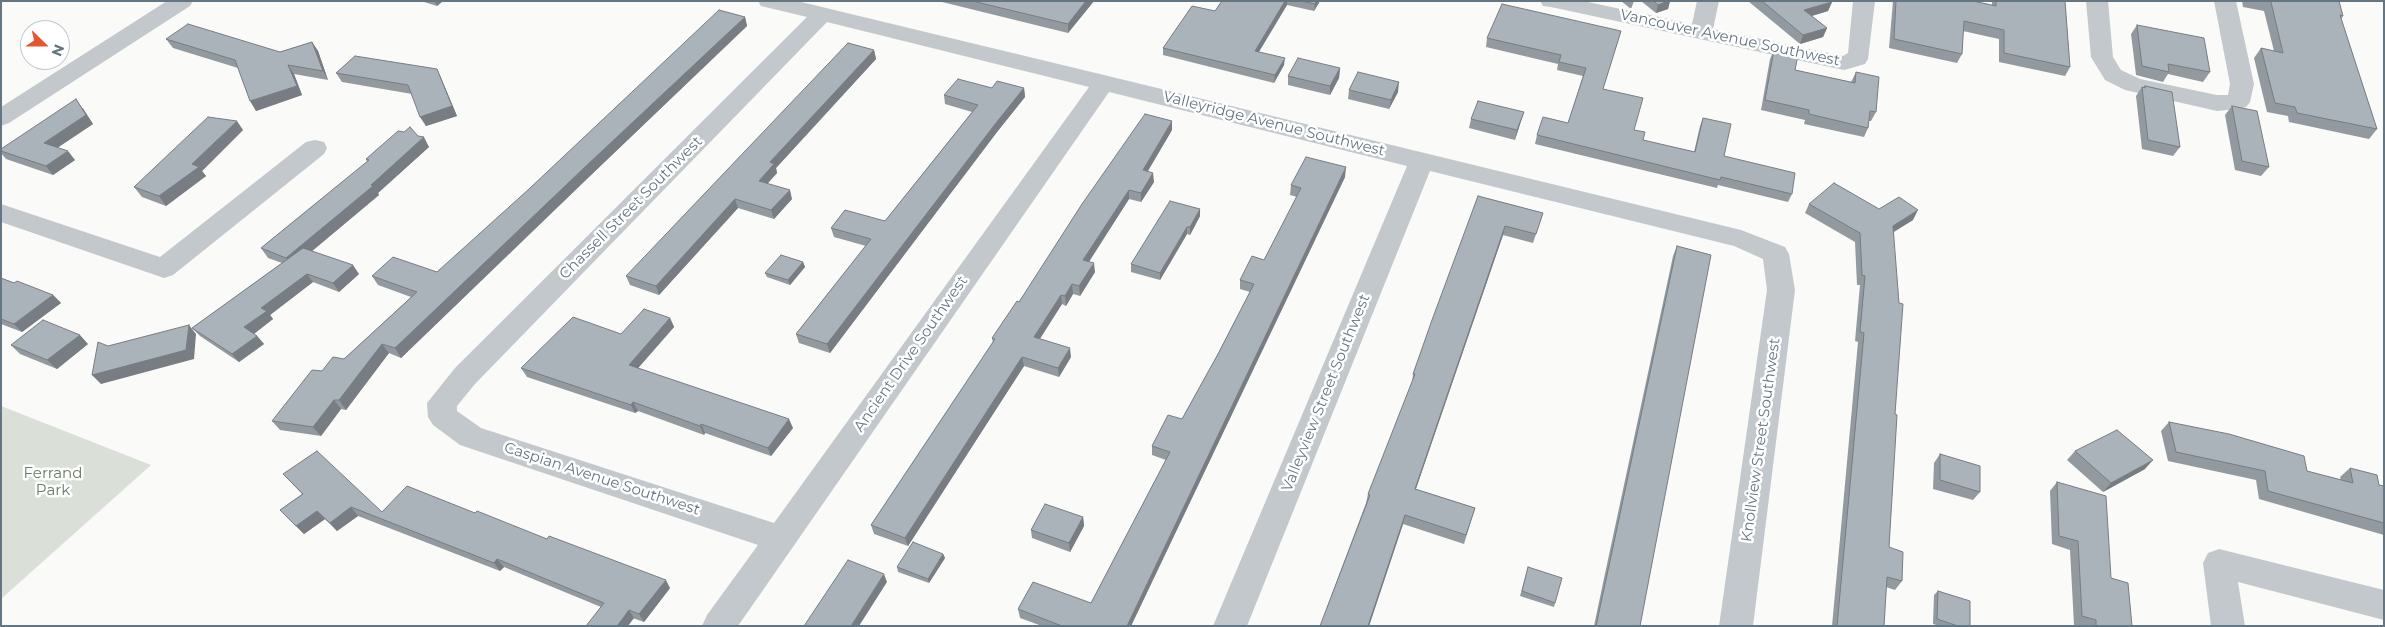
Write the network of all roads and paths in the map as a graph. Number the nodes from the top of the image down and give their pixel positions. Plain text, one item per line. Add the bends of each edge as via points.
1 (182, 1) edge
2 (769, 1) edge
3 (1551, 1) edge
4 (1708, 1) edge
5 (1864, 1) edge
6 (2098, 1) edge
7 (2225, 1) edge
8 (822, 14) junction
9 (1701, 33) junction
10 (1104, 82) junction
11 (1, 118) edge
12 (315, 148) dead end
13 (1422, 160) junction
14 (1, 213) edge
15 (1776, 254) joint
16 (442, 403) joint
17 (779, 538) junction
18 (2384, 605) edge
19 (718, 626) edge
20 (1230, 626) edge
21 (1736, 626) edge
22 (2228, 626) edge

1 - 11 street
2 - 8 street, Valleyridge Avenue Southwest
3 - 9 street, Vancouver Avenue Southwest
4 - 9 street
5 - 9 street, Vancouver Avenue Southwest via 1859,53 1851,62
6 - 7 street via 2102,57 2113,75 2133,85 2217,103 2238,102 2242,84
8 - 10 street, Valleyridge Avenue Southwest
8 - 16 street, Chassell Street Southwest
10 - 13 street, Valleyridge Avenue Southwest
10 - 17 street, Ancient Drive Southwest
12 - 14 street via 164,268
13 - 15 street, Valleyridge Avenue Southwest via 1741,238
13 - 20 street, Valleyview Street Southwest
15 - 21 street, Knollview Street Southwest via 1781,290
16 - 17 street, Caspian Avenue Southwest via 443,417 471,437
17 - 19 street, Ancient Drive Southwest
18 - 22 street via 2219,563

